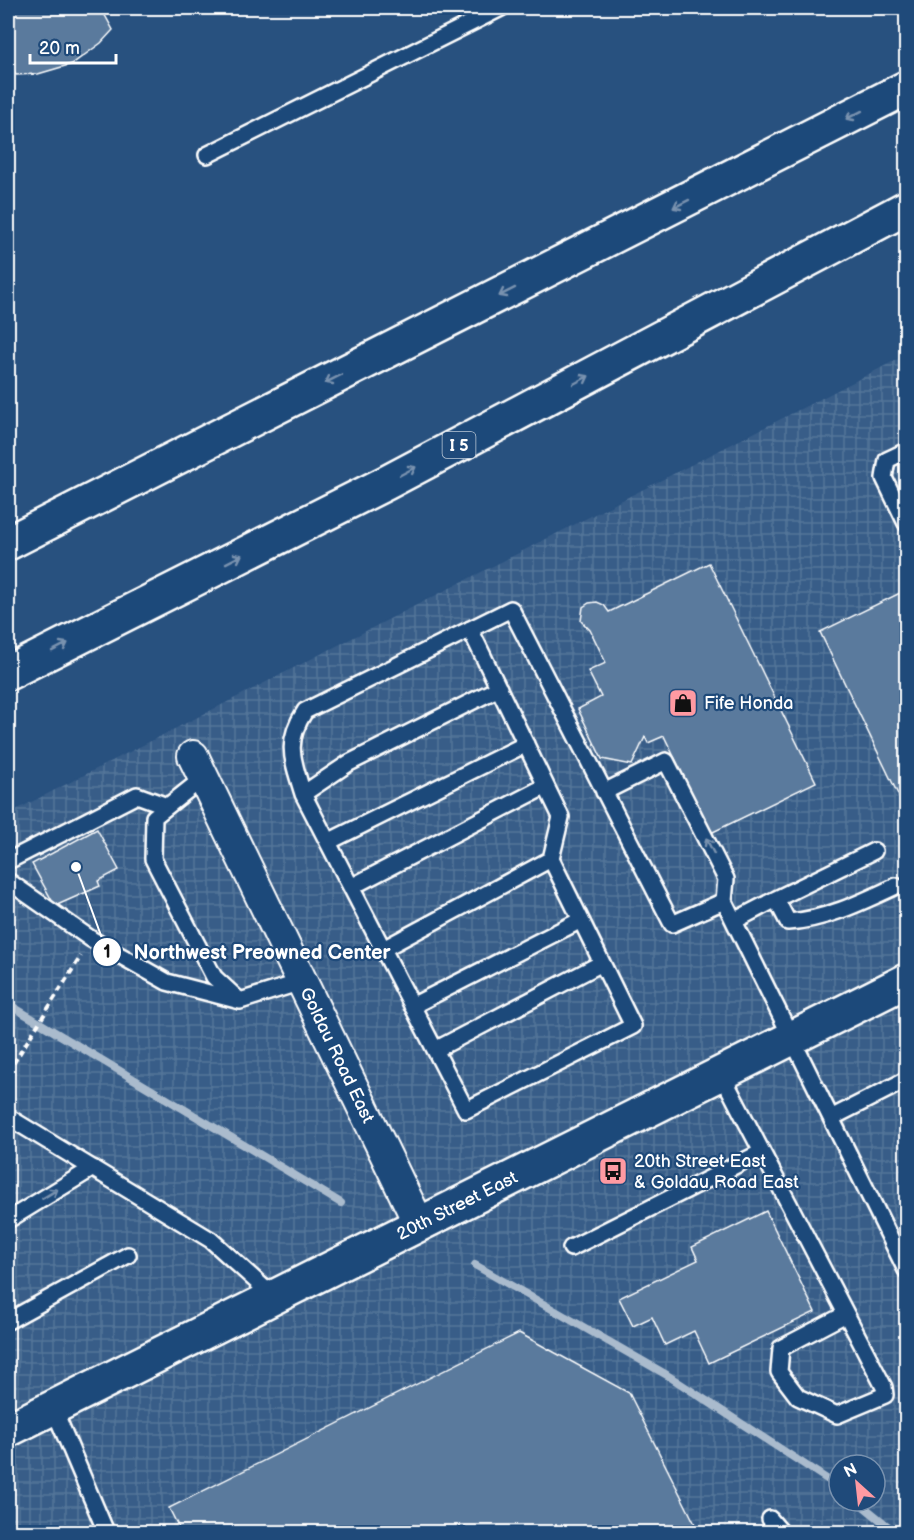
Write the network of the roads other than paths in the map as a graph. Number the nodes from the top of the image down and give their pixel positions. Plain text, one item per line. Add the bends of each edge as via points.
1 (501, 8) edge
2 (906, 88) edge
3 (207, 155) dead end
4 (906, 208) edge
5 (906, 451) edge
6 (906, 523) edge
7 (8, 543) edge
8 (470, 629) junction
9 (8, 673) edge
10 (499, 688) junction
11 (526, 744) junction
12 (198, 767) joint
13 (546, 786) junction
14 (604, 792) junction
15 (303, 794) junction
16 (167, 806) junction
17 (328, 842) junction
18 (874, 851) dead end
19 (551, 860) junction
20 (8, 861) edge
21 (8, 881) edge
22 (896, 886) dead end
23 (351, 887) junction
24 (776, 899) junction
25 (723, 901) junction
26 (581, 920) junction
27 (734, 921) junction
28 (383, 949) junction
29 (602, 963) junction
30 (906, 981) edge
31 (302, 982) junction
32 (240, 1001) junction
33 (412, 1006) junction
34 (791, 1039) junction
35 (435, 1050) junction
36 (721, 1073) junction
37 (906, 1080) edge
38 (8, 1117) edge
39 (831, 1118) junction
40 (762, 1152) junction
41 (93, 1168) junction
42 (8, 1220) edge
43 (419, 1224) junction
44 (571, 1248) dead end
45 (128, 1255) dead end
46 (906, 1270) edge
47 (274, 1297) junction
48 (846, 1314) junction
49 (8, 1322) edge
50 (53, 1407) junction
51 (8, 1430) edge
52 (770, 1519) dead end
53 (106, 1533) edge
54 (780, 1533) edge

1 - 3 lane
2 -> 7 main road
9 -> 4 main road, I 5 via 386,483
5 - 6 lane via 887,460 884,478
8 - 10 lane
8 - 14 lane via 511,609
8 - 15 lane via 305,711 294,728 290,752
10 - 11 lane
10 - 15 lane via 349,763
11 - 13 lane
11 - 17 lane
12 - 16 lane
12 - 31 street, Goldau Road East
13 - 19 lane via 561,817
13 - 23 lane
14 - 25 lane via 672,924
25 -> 14 lane via 726,879 666,761
15 - 17 lane
16 - 20 lane via 137,795
16 - 32 lane via 154,816 153,860 214,977
17 - 23 lane
18 - 24 lane
19 - 26 lane
19 - 28 lane
21 - 32 lane via 91,939 167,982
22 - 24 lane via 850,908 798,921 788,922
23 - 28 lane
24 - 27 lane
25 - 27 lane
26 - 29 lane
26 - 33 lane
27 - 34 lane
28 - 33 lane
29 - 35 lane
29 - 35 lane via 633,1026 466,1110
30 - 34 main road, 20th Street East
31 - 32 lane
31 - 43 street, Goldau Road East
33 - 35 lane
34 - 36 main road, 20th Street East
34 - 39 lane
36 - 40 lane
36 - 43 main road, 20th Street East
37 - 39 lane
38 - 41 lane
39 - 46 lane
40 - 44 lane
40 - 48 lane
42 -> 41 lane
41 - 47 lane via 210,1240
43 - 47 main road, 20th Street East
45 - 49 lane
47 - 50 main road, 20th Street East
48 - 48 lane via 885,1395 837,1415 798,1397 779,1372 781,1348
50 - 51 main road, 20th Street East
50 - 53 lane
52 - 54 lane

